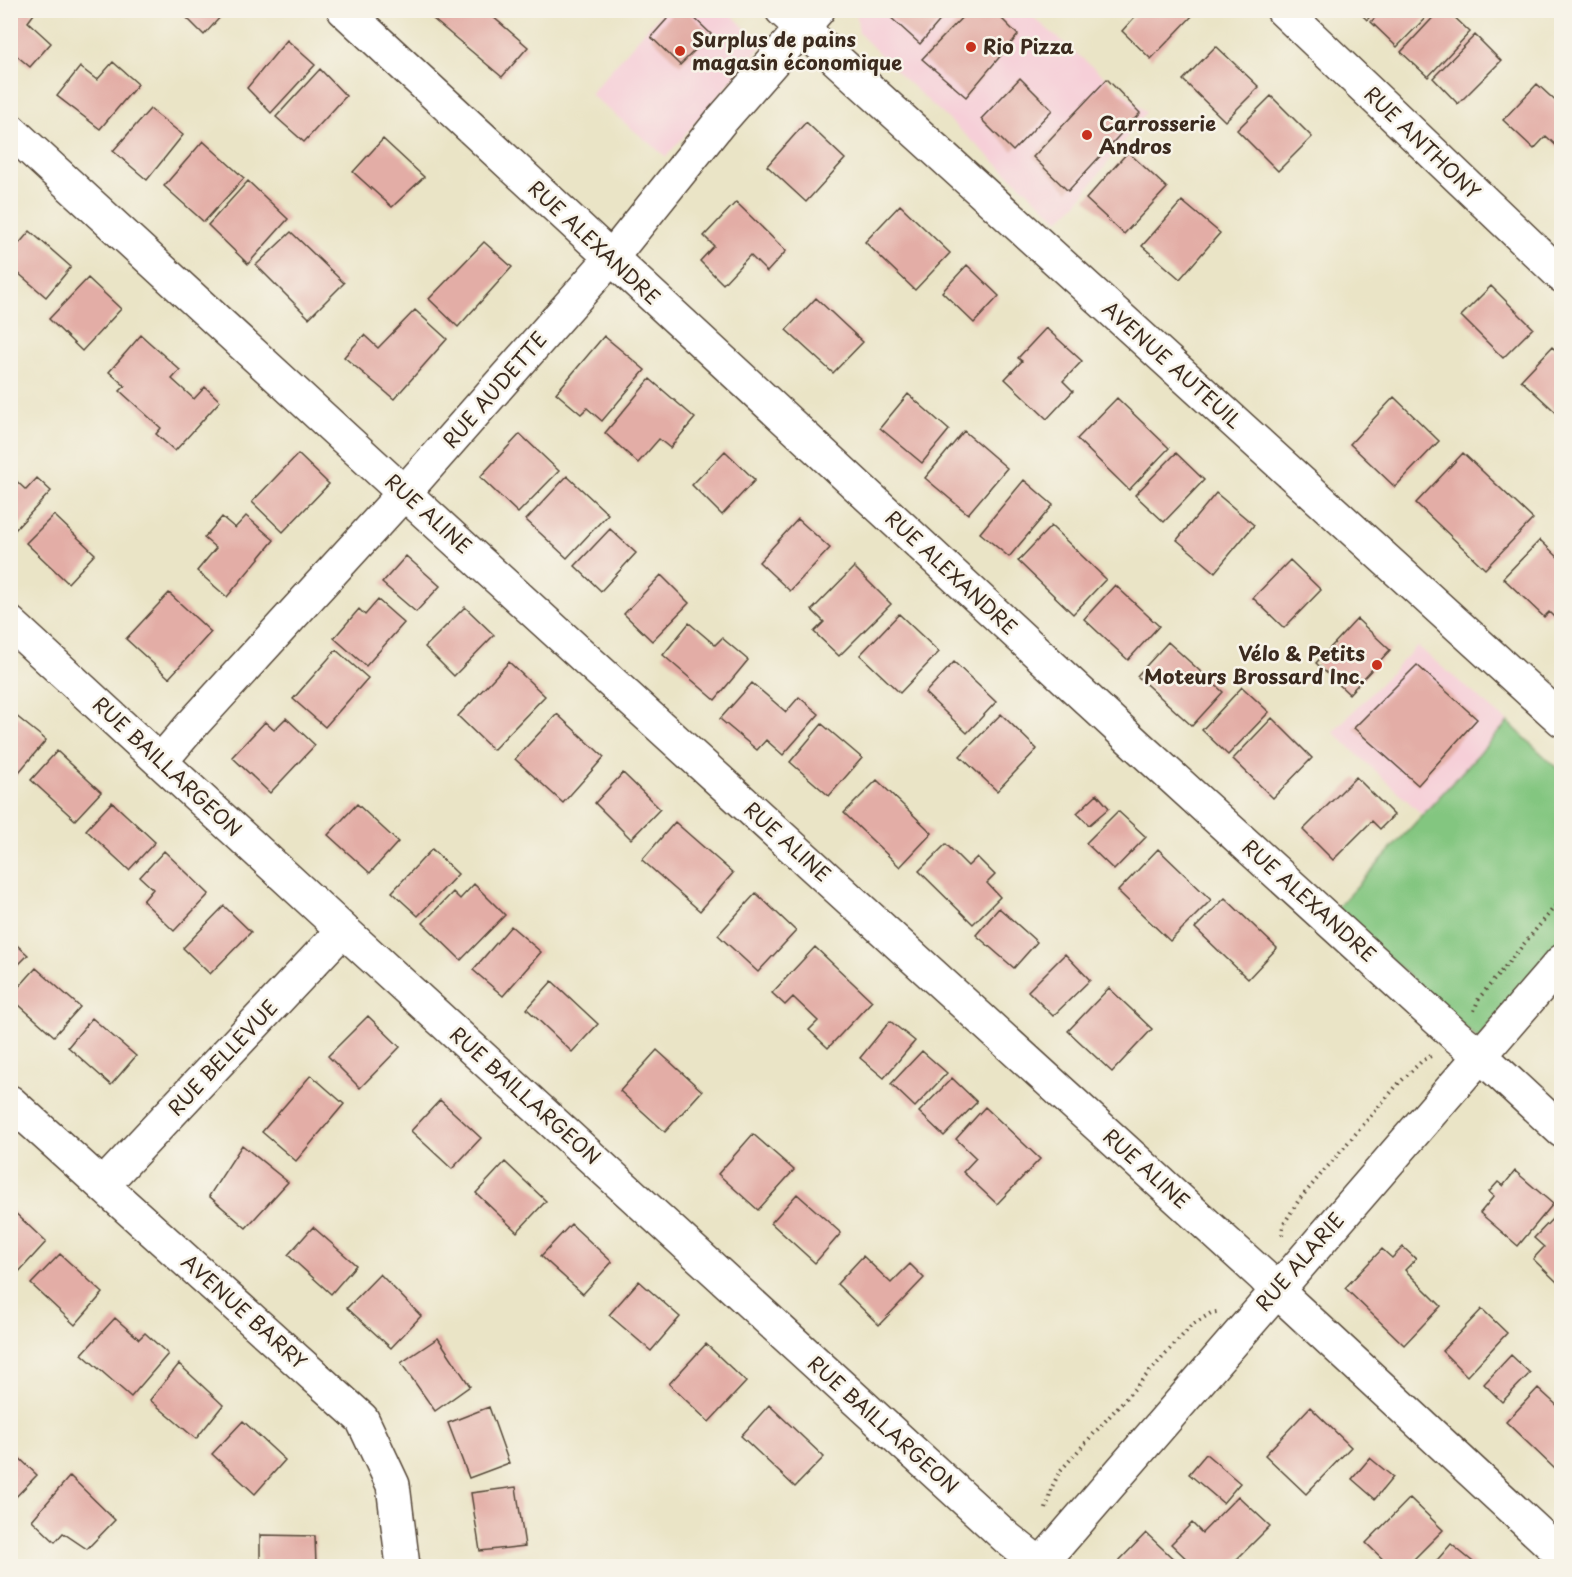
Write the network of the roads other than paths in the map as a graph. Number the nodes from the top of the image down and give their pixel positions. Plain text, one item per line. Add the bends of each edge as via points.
1 (344, 10) edge
2 (1283, 10) edge
3 (801, 17) edge
4 (10, 130) edge
5 (611, 258) junction
6 (1562, 276) edge
7 (404, 493) junction
8 (10, 623) edge
9 (1562, 720) edge
10 (161, 761) junction
11 (343, 930) junction
12 (1562, 961) edge
13 (1468, 1045) junction
14 (10, 1102) edge
15 (1562, 1131) edge
16 (103, 1185) junction
17 (1269, 1283) junction
18 (1562, 1555) edge
19 (1034, 1560) edge
20 (403, 1566) edge

1 - 5 street, RUE ALEXANDRE
2 - 6 street, RUE ANTHONY
3 - 5 street, RUE AUDETTE
3 - 9 street, AVENUE AUTEUIL
4 - 7 street, RUE ALINE
5 - 7 street, RUE AUDETTE
5 - 13 street, RUE ALEXANDRE via 1121,731
7 - 10 street, RUE AUDETTE
7 - 17 street, RUE ALINE
8 - 10 street, RUE BAILLARGEON
10 - 11 street, RUE BAILLARGEON
11 - 16 street, RUE BELLEVUE
11 - 19 street, RUE BAILLARGEON
12 - 13 street, RUE ALARIE
13 - 15 street, RUE ALEXANDRE
13 - 17 street, RUE ALARIE
14 - 16 street, AVENUE BARRY
16 - 20 street, AVENUE BARRY via 362,1419 393,1485
17 - 18 street, RUE ALINE
17 - 19 street, RUE ALARIE

